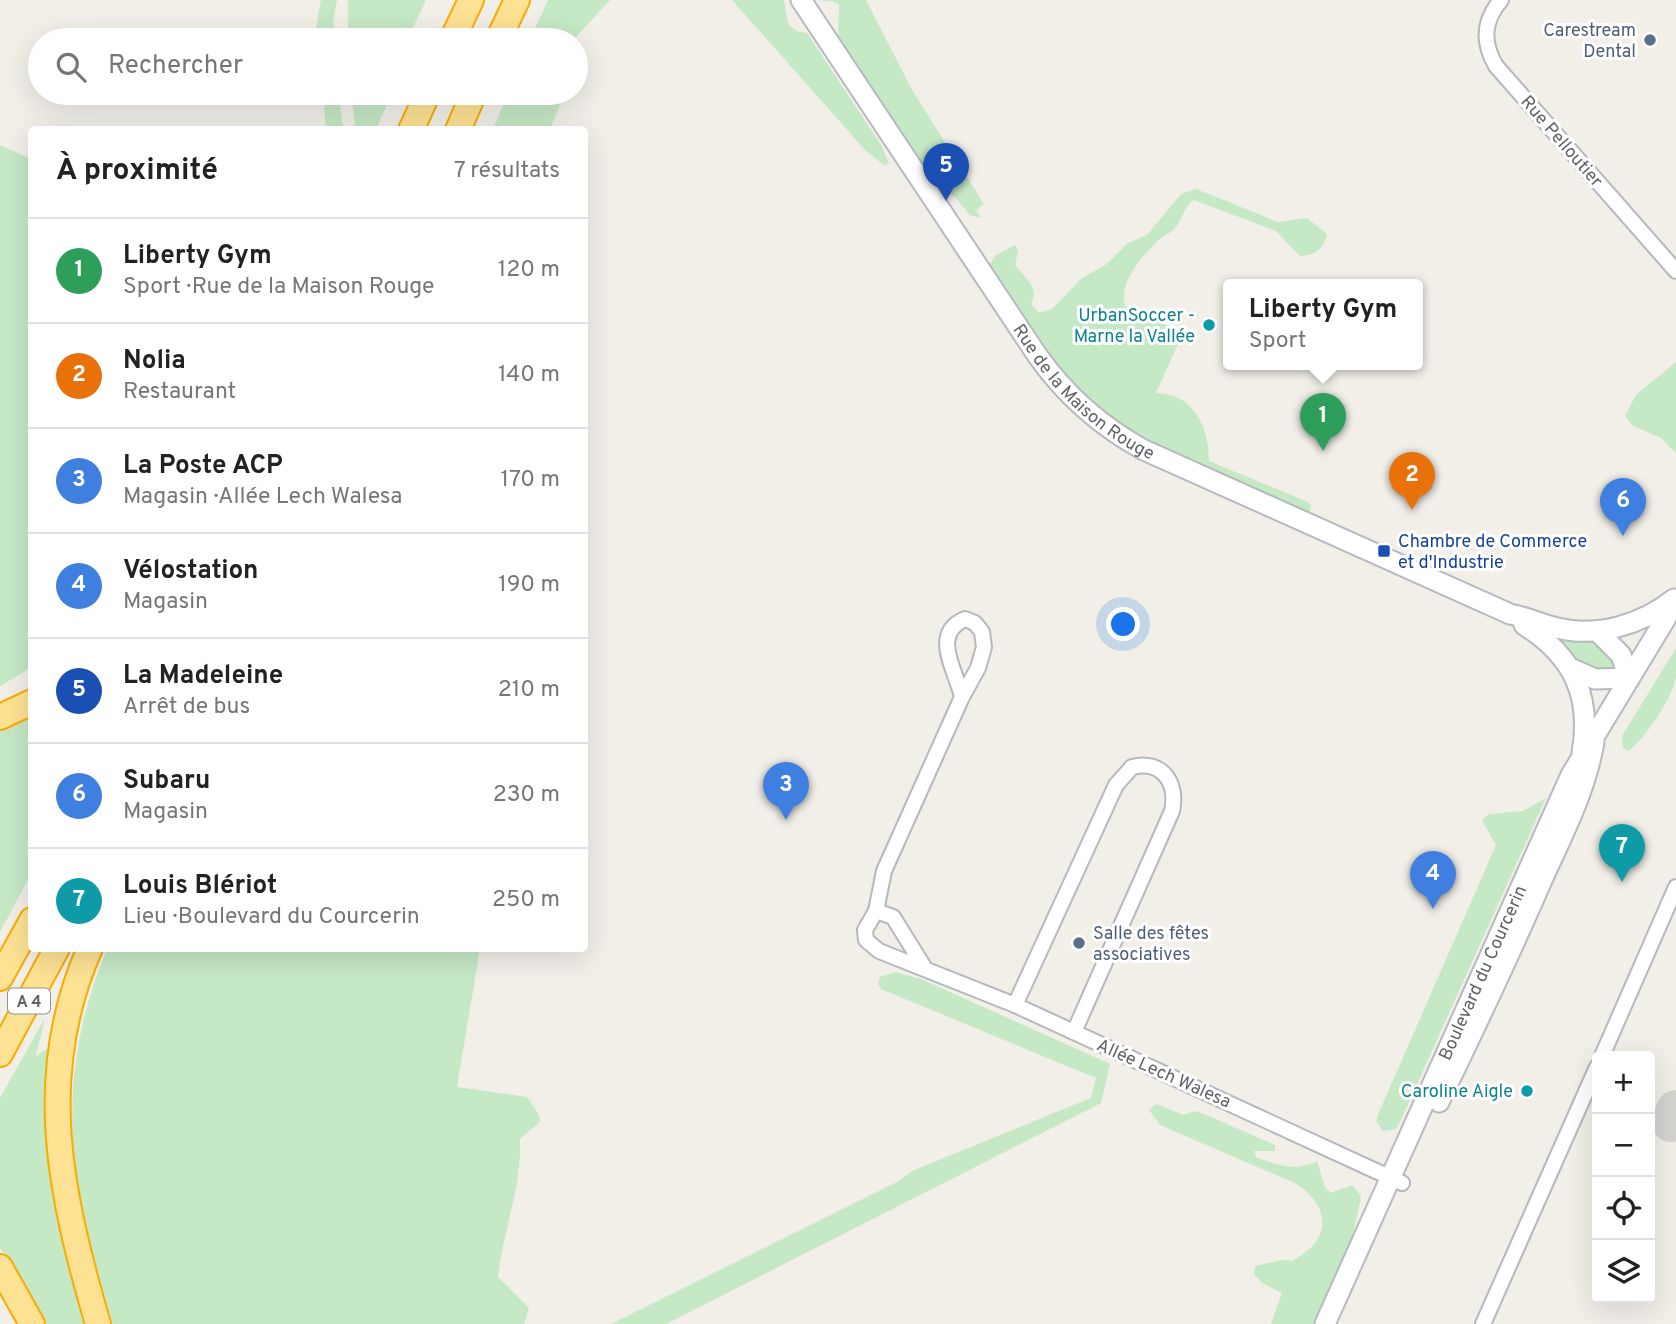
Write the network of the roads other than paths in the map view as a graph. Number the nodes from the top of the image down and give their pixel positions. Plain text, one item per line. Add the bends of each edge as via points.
1 (471, 0) edge
2 (517, 0) edge
3 (801, 0) edge
4 (1502, 0) edge
5 (458, 28) edge
6 (504, 28) edge
7 (422, 105) edge
8 (469, 105) edge
9 (413, 126) edge
10 (460, 126) edge
11 (1676, 271) edge
12 (1673, 606) edge
13 (1510, 614) junction
14 (1597, 631) junction
15 (1570, 668) junction
16 (1629, 678) junction
17 (962, 697) junction
18 (28, 704) edge
19 (0, 717) edge
20 (1588, 748) junction
21 (1676, 887) edge
22 (876, 911) junction
23 (28, 927) edge
24 (55, 952) edge
25 (89, 952) edge
26 (924, 967) junction
27 (0, 978) edge
28 (1015, 1005) junction
29 (1074, 1032) junction
30 (1604, 1051) edge
31 (0, 1054) edge
32 (1592, 1079) edge
33 (1396, 1181) junction
34 (0, 1267) edge
35 (0, 1276) edge
36 (20, 1324) edge
37 (32, 1324) edge
38 (98, 1324) edge
39 (1325, 1324) edge
40 (1340, 1324) edge
41 (1483, 1324) edge

1 - 5 highway
2 - 6 highway
3 - 13 street, Rue de la Maison Rouge via 1037,355 1054,379 1100,424 1144,450
4 - 11 street, Rue Pelloutier via 1489,18 1486,36 1496,65
7 - 9 highway
8 - 10 highway
12 - 14 street
12 - 16 street, Boulevard du Courcerin
13 - 14 street via 1560,629
13 - 15 street via 1552,644
14 - 16 street via 1621,655
15 - 16 street via 1595,679
15 - 20 street via 1578,684
16 - 20 street, Boulevard du Courcerin
17 - 17 street, Allée Lech Walesa via 984,647 982,632 965,619 954,624 945,643
17 - 22 street, Allée Lech Walesa via 884,871
18 - 19 highway
20 - 33 street, Boulevard du Courcerin via 1589,769 1570,818 1496,985
21 - 30 street
22 - 26 street via 893,917
22 - 26 street, Allée Lech Walesa via 865,930 871,946
23 - 27 highway, A 4
24 - 31 highway, A 4
25 - 38 highway via 62,1039 57,1102 65,1200
26 - 28 street, Allée Lech Walesa
28 - 29 street, Allée Lech Walesa
28 - 29 street via 1116,785 1132,767 1161,769 1174,790 1172,811
29 - 33 street, Allée Lech Walesa
32 - 41 street
33 - 39 street, Boulevard du Courcerin
33 - 40 street, Boulevard du Courcerin
34 - 37 highway
35 - 36 highway

